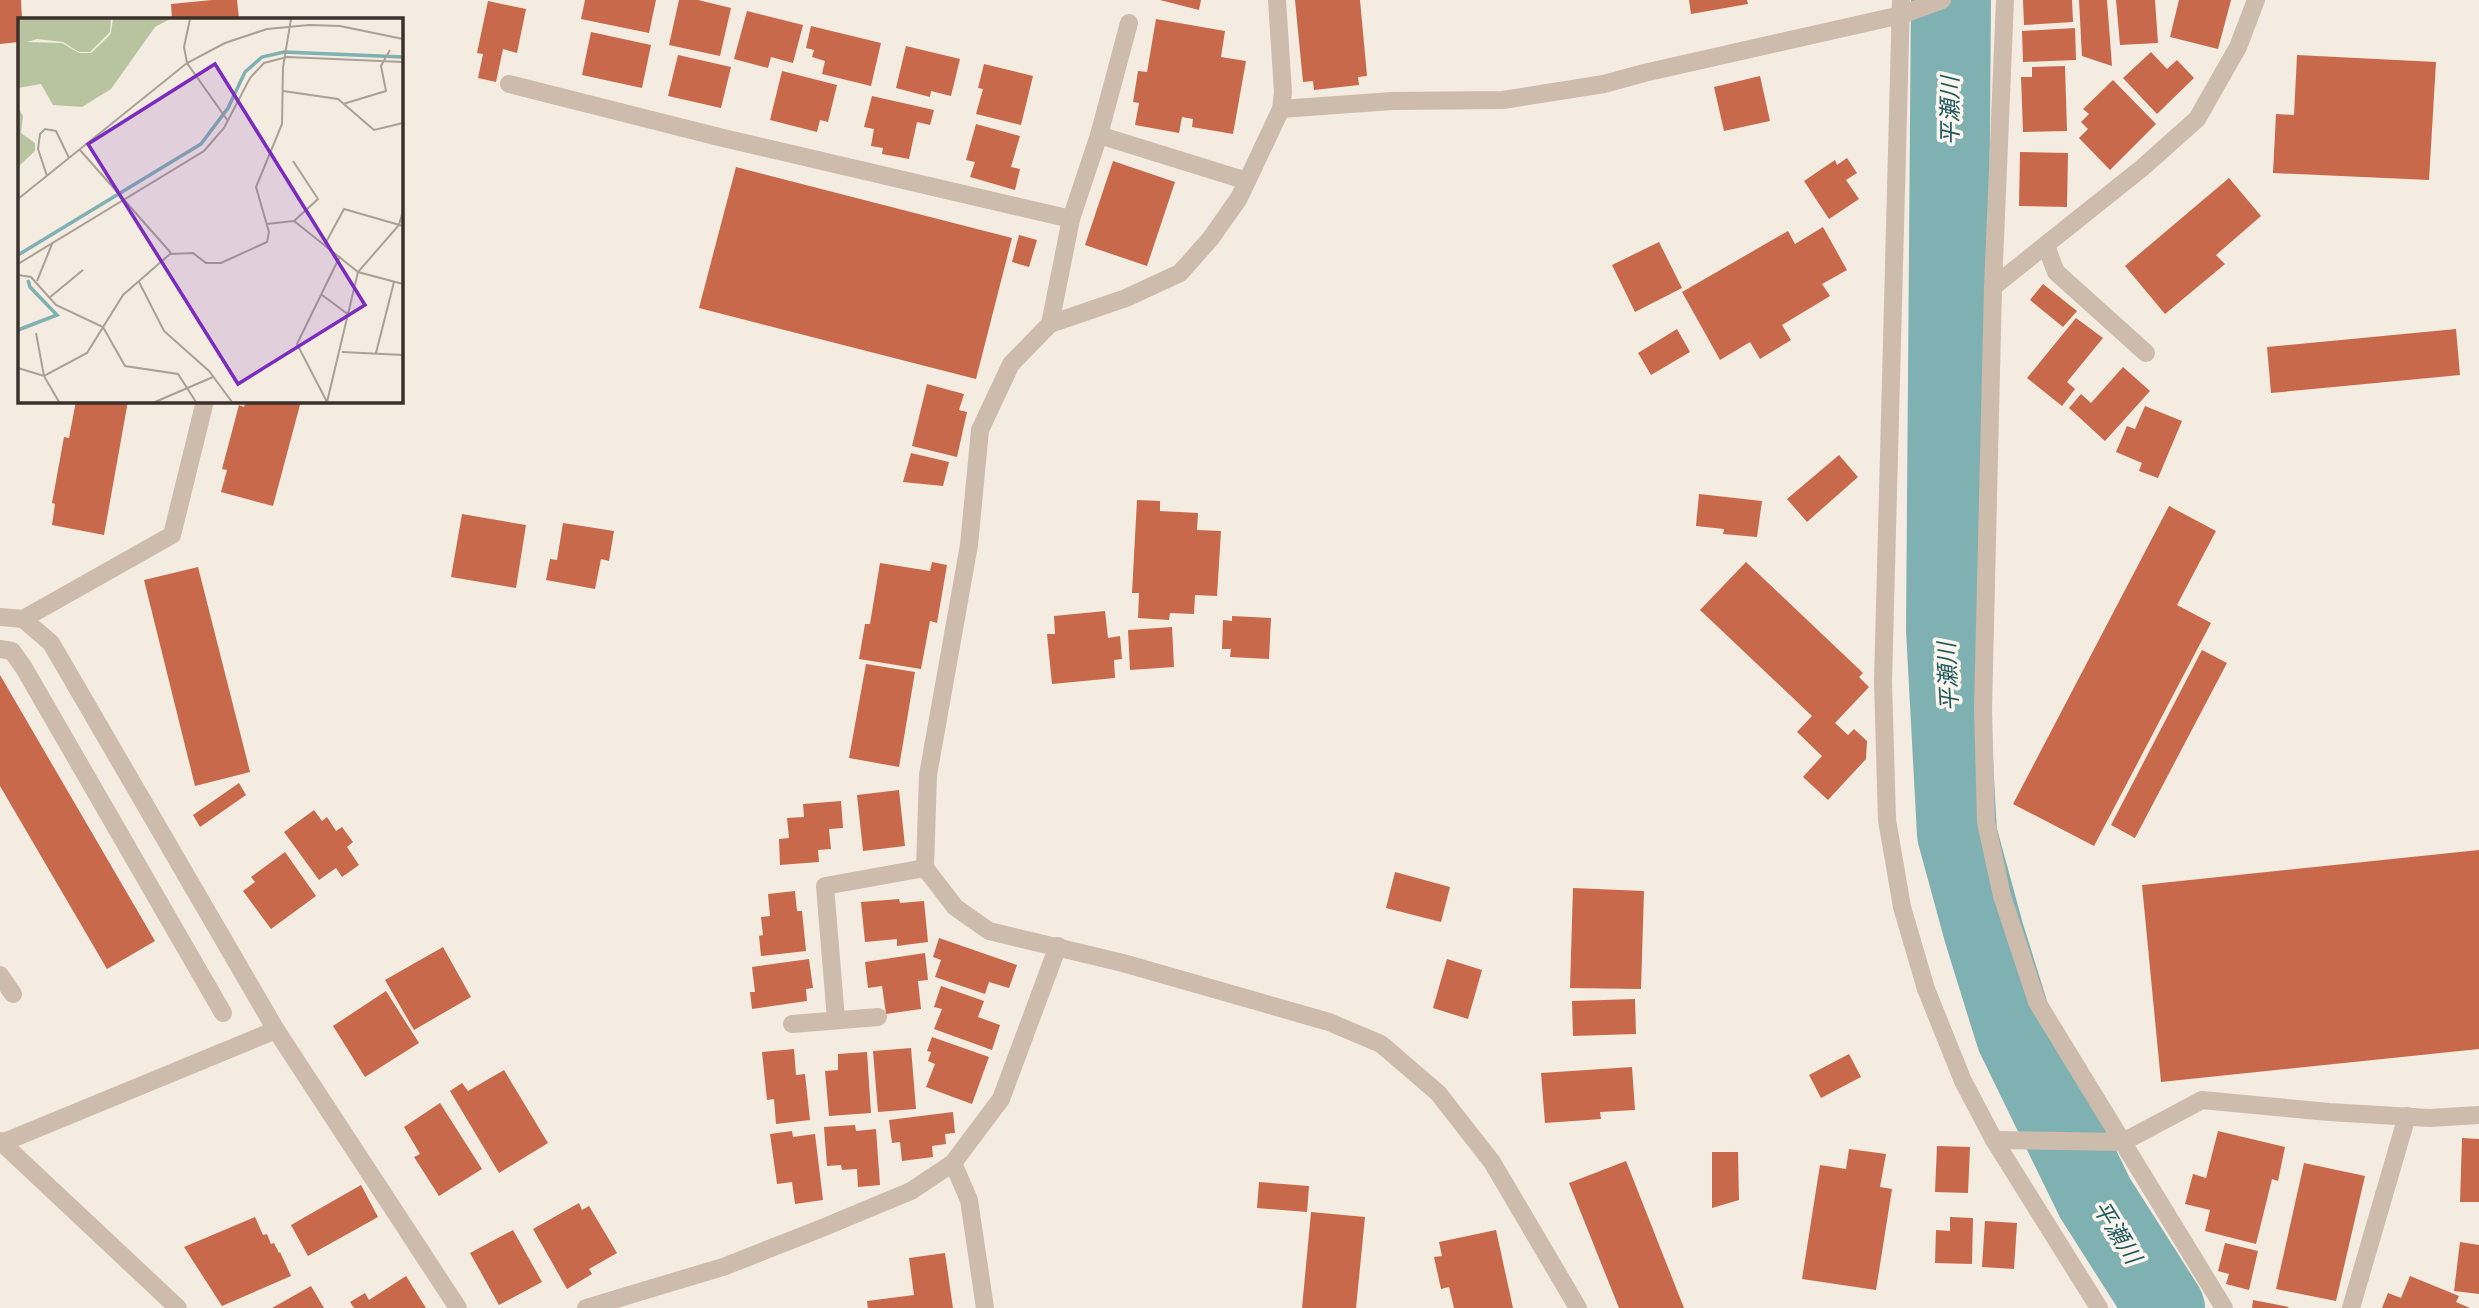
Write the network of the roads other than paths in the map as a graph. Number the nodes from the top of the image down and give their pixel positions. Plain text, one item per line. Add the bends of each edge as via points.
1 (1277, 0) edge
2 (1941, 0) edge
3 (2005, 0) edge
4 (2256, 0) edge
5 (1901, 8) edge
6 (1129, 23) dead end
7 (509, 84) dead end
8 (1281, 109) junction
9 (1099, 135) junction
10 (1247, 181) junction
11 (1071, 219) junction
12 (2046, 246) junction
13 (1993, 287) junction
14 (1050, 324) junction
15 (2146, 353) dead end
16 (205, 402) edge
17 (0, 617) edge
18 (23, 619) junction
19 (0, 649) edge
20 (925, 868) junction
21 (1058, 946) junction
22 (0, 975) edge
23 (13, 994) dead end
24 (223, 1013) dead end
25 (878, 1017) dead end
26 (836, 1019) junction
27 (792, 1024) dead end
28 (276, 1030) junction
29 (2479, 1115) edge
30 (2407, 1116) junction
31 (1996, 1140) junction
32 (1, 1142) edge
33 (2121, 1142) junction
34 (953, 1163) junction
35 (639, 1300) edge
36 (178, 1308) edge
37 (458, 1308) edge
38 (586, 1308) edge
39 (985, 1308) edge
40 (1578, 1308) edge
41 (2099, 1308) edge
42 (2224, 1308) edge
43 (2351, 1308) edge

1 - 8 street
2 - 5 street
3 - 13 street
4 - 12 street via 2238,47 2197,119
5 - 8 street via 1604,84 1503,100
5 - 31 street via 1883,682 1887,820 1902,907 1926,989 1963,1081
6 - 9 street
7 - 11 street
8 - 10 street
9 - 10 street
9 - 11 street
10 - 14 street via 1212,238 1180,273 1126,298
11 - 14 street
12 - 13 street
12 - 15 street via 2056,272
13 - 33 street via 1983,709 1986,822 2002,896 2037,1003
14 - 20 street via 1011,364 980,430 969,545 928,775
16 - 18 street via 172,535
17 - 18 street
18 - 28 street via 51,643
19 - 24 street via 12,651 24,668
20 - 21 street via 955,907 989,930
20 - 26 street via 825,886
21 - 34 street via 1000,1099
21 - 40 street via 1329,1021 1381,1044 1438,1093 1492,1162
22 - 23 street
25 - 26 street
26 - 27 street
28 - 32 street
28 - 37 street
29 - 30 street
30 - 33 street via 2202,1100
30 - 43 street
31 - 33 street
31 - 41 street
32 - 36 street
33 - 42 street
34 - 35 street via 911,1191
34 - 39 street via 969,1200
35 - 38 street

